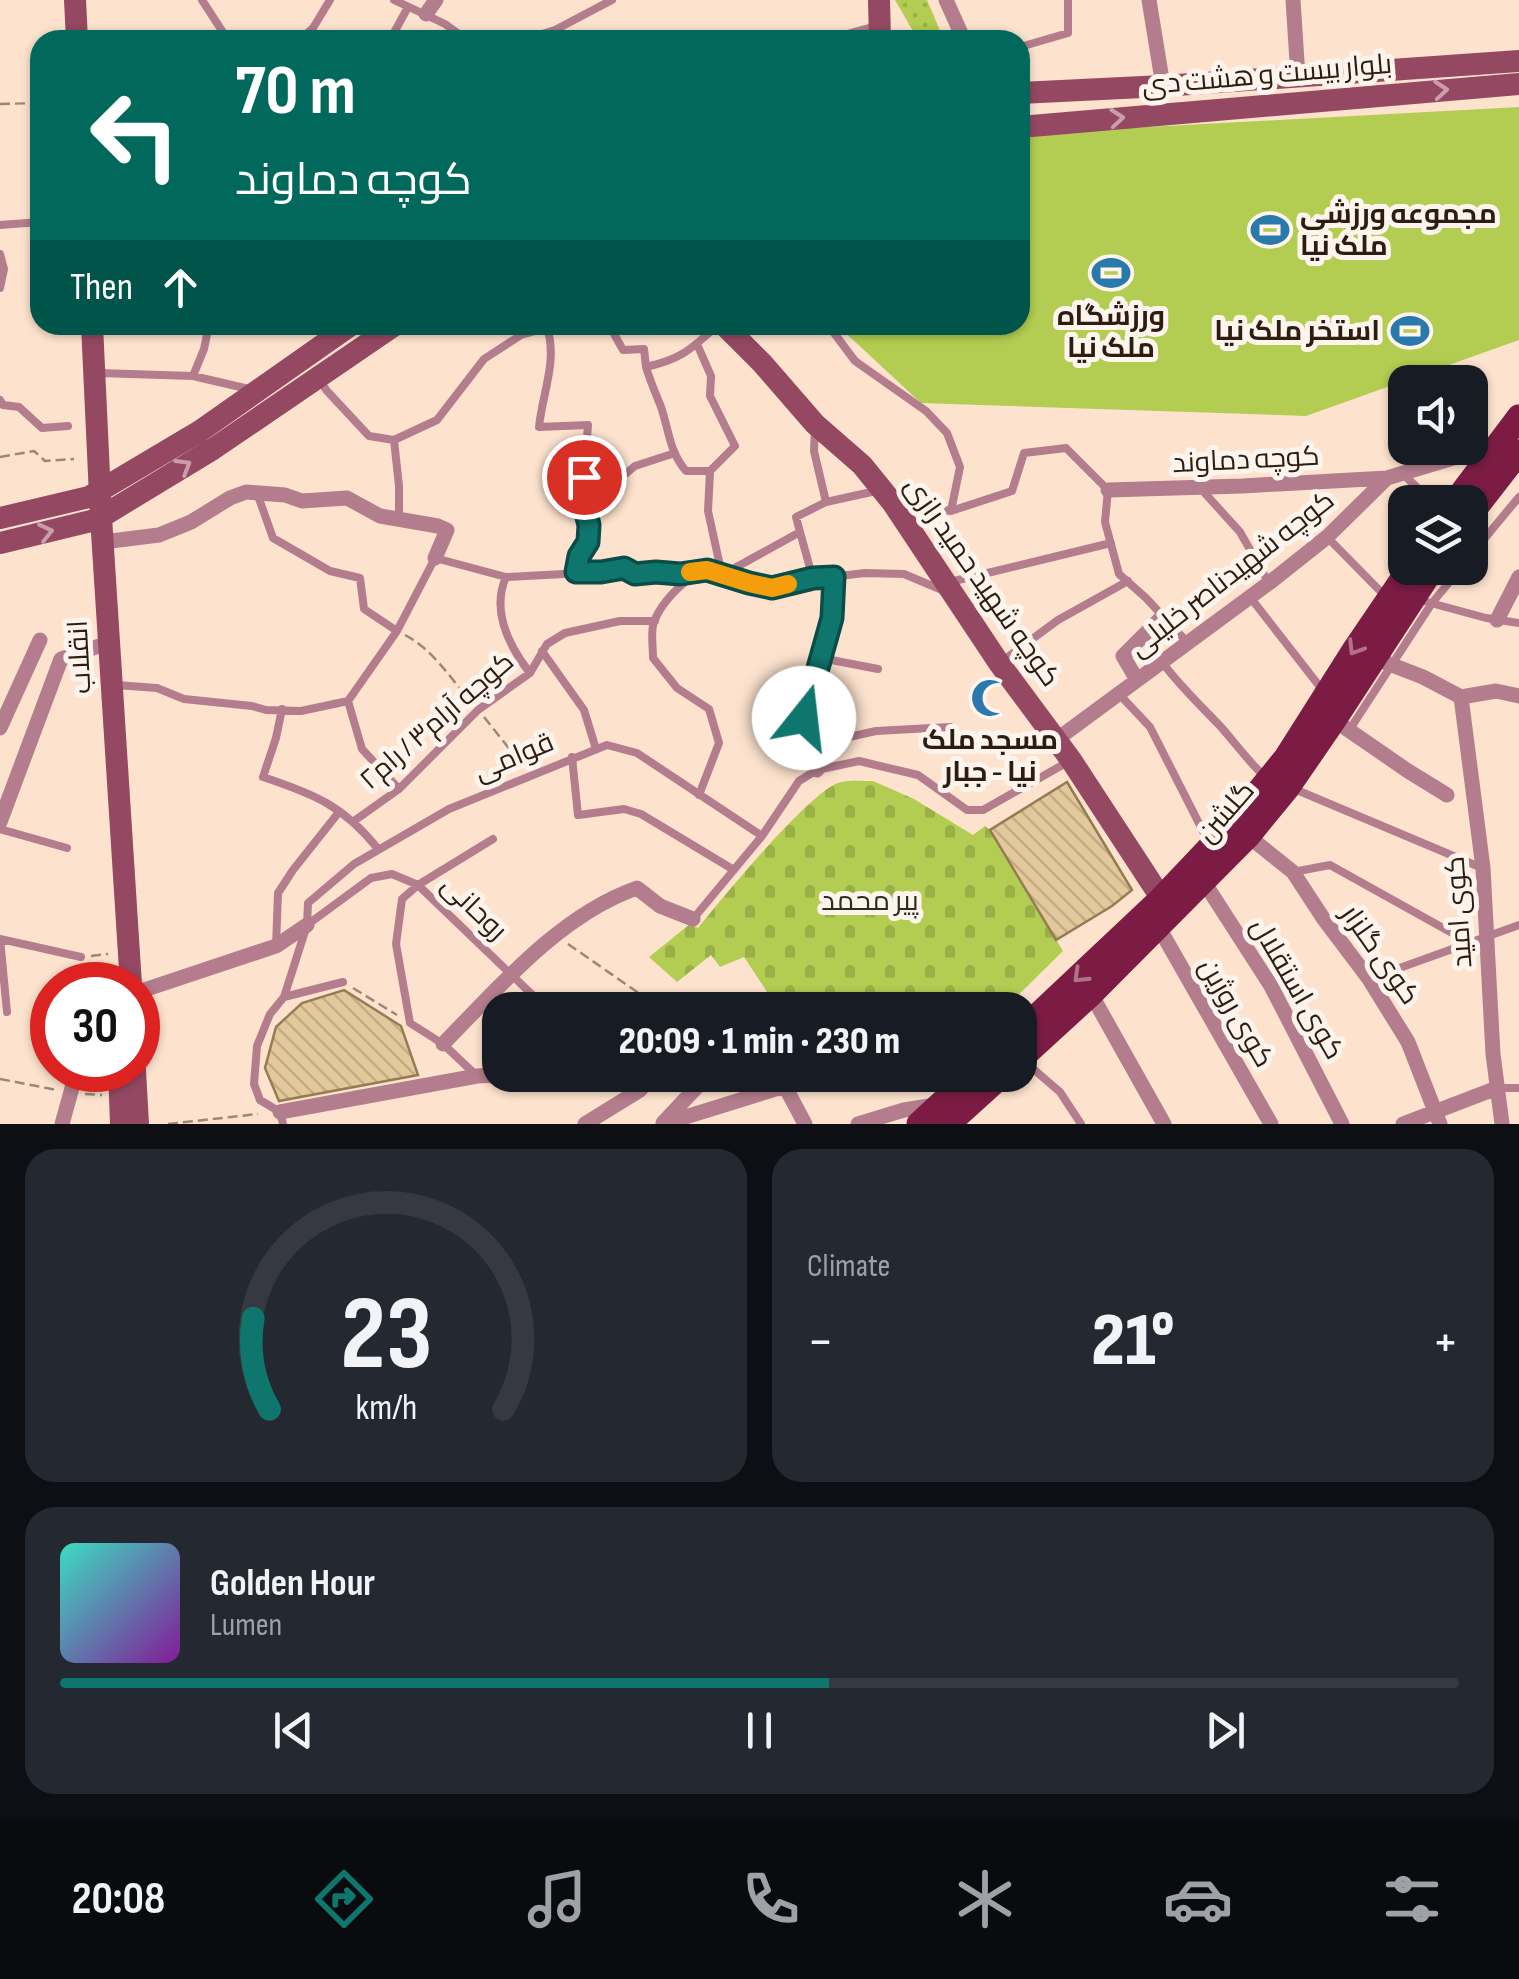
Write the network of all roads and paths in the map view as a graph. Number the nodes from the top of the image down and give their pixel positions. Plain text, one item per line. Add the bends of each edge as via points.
1 (63, 0) edge
2 (75, 0) edge
3 (202, 0) edge
4 (330, 0) edge
5 (394, 0) edge
6 (608, 0) edge
7 (946, 0) edge
8 (1068, 0) edge
9 (1149, 0) edge
10 (1293, 0) edge
11 (408, 7) junction
12 (430, 7) edge
13 (880, 17) edge
14 (64, 30) edge
15 (76, 30) edge
16 (222, 30) edge
17 (311, 30) edge
18 (395, 30) edge
19 (453, 30) edge
20 (555, 30) edge
21 (849, 30) edge
22 (960, 30) edge
23 (1030, 44) edge
24 (1519, 61) edge
25 (1298, 77) junction
26 (1519, 84) edge
27 (1163, 86) junction
28 (1030, 93) edge
29 (30, 102) edge
30 (0, 104) edge
31 (1170, 114) junction
32 (1030, 125) edge
33 (30, 223) edge
34 (0, 225) edge
35 (0, 254) edge
36 (0, 288) edge
37 (81, 335) edge
38 (93, 335) edge
39 (207, 335) edge
40 (337, 335) edge
41 (363, 335) edge
42 (521, 335) edge
43 (550, 335) edge
44 (615, 335) edge
45 (708, 335) edge
46 (732, 335) edge
47 (836, 335) edge
48 (697, 344) junction
49 (646, 367) junction
50 (95, 372) junction
51 (193, 376) junction
52 (318, 378) junction
53 (257, 391) junction
54 (0, 400) edge
55 (1519, 417) edge
56 (815, 424) junction
57 (68, 426) dead end
58 (394, 440) junction
59 (1510, 448) edge
60 (675, 453) junction
61 (0, 457) edge
62 (74, 459) dead end
63 (710, 472) junction
64 (1395, 476) junction
65 (584, 485) junction
66 (1408, 485) edge
67 (1472, 485) edge
68 (1488, 485) edge
69 (1200, 488) junction
70 (1108, 490) junction
71 (257, 493) junction
72 (887, 496) junction
73 (1519, 497) edge
74 (826, 502) junction
75 (951, 511) junction
76 (97, 514) junction
77 (0, 518) edge
78 (399, 520) junction
79 (800, 532) junction
80 (1488, 534) edge
81 (1327, 536) junction
82 (0, 543) edge
83 (1111, 544) junction
84 (436, 558) junction
85 (703, 570) junction
86 (576, 572) junction
87 (722, 574) junction
88 (506, 577) junction
89 (834, 577) junction
90 (1519, 577) edge
91 (813, 578) junction
92 (1128, 581) junction
93 (1268, 584) junction
94 (1411, 585) edge
95 (1422, 585) edge
96 (1434, 585) edge
97 (951, 590) junction
98 (1250, 597) junction
99 (1411, 600) junction
100 (1163, 616) junction
101 (1497, 620) junction
102 (656, 621) junction
103 (1519, 623) edge
104 (397, 631) junction
105 (40, 640) dead end
106 (1188, 643) junction
107 (104, 646) junction
108 (542, 651) junction
109 (820, 658) junction
110 (1163, 661) junction
111 (999, 662) junction
112 (1383, 662) junction
113 (878, 669) dead end
114 (530, 673) junction
115 (1138, 680) junction
116 (111, 685) junction
117 (1119, 694) junction
118 (1460, 696) junction
119 (1519, 696) edge
120 (348, 701) junction
121 (5, 704) edge
122 (282, 709) junction
123 (478, 710) junction
124 (1337, 715) junction
125 (950, 727) dead end
126 (0, 728) edge
127 (1056, 740) junction
128 (808, 746) junction
129 (596, 749) junction
130 (572, 758) junction
131 (1071, 760) junction
132 (817, 770) junction
133 (530, 775) junction
134 (1278, 783) junction
135 (399, 789) junction
136 (699, 795) junction
137 (1447, 795) dead end
138 (339, 812) junction
139 (354, 821) junction
140 (0, 822) edge
141 (0, 829) edge
142 (762, 836) junction
143 (1248, 836) junction
144 (492, 839) dead end
145 (1210, 847) junction
146 (66, 848) dead end
147 (378, 849) junction
148 (1483, 868) junction
149 (734, 870) junction
150 (1293, 872) junction
151 (1204, 882) junction
152 (418, 885) junction
153 (1163, 913) junction
154 (693, 919) joint
155 (307, 924) junction
156 (1519, 926) edge
157 (555, 935) junction
158 (1487, 936) junction
159 (1470, 943) junction
160 (276, 946) junction
161 (114, 954) junction
162 (81, 957) joint
163 (115, 962) edge
164 (129, 962) edge
165 (510, 976) junction
166 (1370, 979) junction
167 (343, 982) joint
168 (160, 985) edge
169 (2, 987) edge
170 (528, 992) edge
171 (637, 992) edge
172 (1090, 994) junction
173 (284, 997) junction
174 (7, 1012) dead end
175 (1037, 1018) edge
176 (410, 1023) junction
177 (1037, 1042) edge
178 (443, 1044) junction
179 (1037, 1072) edge
180 (477, 1076) junction
181 (482, 1076) edge
182 (0, 1080) edge
183 (1497, 1088) junction
184 (1519, 1088) edge
185 (119, 1092) edge
186 (136, 1092) edge
187 (637, 1092) edge
188 (692, 1092) edge
189 (752, 1092) edge
190 (788, 1092) edge
191 (964, 1092) edge
192 (981, 1092) edge
193 (71, 1093) junction
194 (119, 1095) junction
195 (951, 1117) edge
196 (1438, 1117) edge
197 (281, 1118) edge
198 (62, 1124) edge
199 (121, 1124) edge
200 (138, 1124) edge
201 (168, 1124) edge
202 (585, 1124) edge
203 (663, 1124) edge
204 (805, 1124) edge
205 (858, 1124) edge
206 (919, 1124) edge
207 (1081, 1124) edge
208 (1164, 1124) edge
209 (1271, 1124) edge
210 (1342, 1124) edge
211 (1403, 1124) edge
212 (1502, 1124) edge

1 - 14 main road
2 - 15 main road
3 - 16 lane
4 - 17 lane
5 - 11 lane
6 - 20 lane
7 - 22 street
8 - 23 lane via 1068,34
9 - 27 street
10 - 25 street
11 - 12 lane
11 - 18 lane
12 - 19 lane
13 - 21 lane
24 - 25 main road, بلوار بیست و هشت دی
25 - 27 main road, بلوار بیست و هشت دی
31 -> 26 main road, بلوار بیست و هشت دی
27 - 28 main road, بلوار بیست و هشت دی
27 - 31 main road via 1159,102
29 - 30 path
32 -> 31 main road, بلوار بیست و هشت دی
33 - 34 lane
35 - 36 lane
37 - 76 main road, انقلاب
38 - 50 main road, انقلاب
39 - 51 lane
40 - 53 main road
41 - 52 main road
42 - 58 lane via 484,359 437,420
43 - 65 lane via 539,427 588,425
44 - 49 lane via 623,350 644,349
45 - 48 lane
46 - 56 main road, کوچه شهید حمید رازی
47 - 75 lane via 855,361 948,434 960,467
48 - 49 lane
48 - 63 lane via 711,376 710,396 735,446
49 - 60 lane
50 - 51 lane
50 - 76 main road, انقلاب
51 - 53 lane
52 - 58 lane via 369,436
76 -> 52 main road via 213,449
53 - 76 main road
54 - 57 lane via 42,428
55 - 59 main road
56 - 72 main road, کوچه شهید حمید رازی
56 - 74 lane
58 - 78 lane
59 - 64 street, کوچه شهیدناصر خلیلی
59 - 67 main road
59 - 68 main road
60 - 63 lane via 686,470
60 - 65 lane
61 - 62 path via 34,450 45,461
63 - 87 lane via 708,511
64 - 66 lane
64 - 69 street, کوچه دماوند
64 - 81 street, کوچه شهیدناصر خلیلی
65 - 86 lane via 588,542
69 - 70 street, کوچه دماوند
69 - 93 lane via 1240,532
70 - 75 lane via 1066,448 1024,454 1012,491
70 - 83 lane
71 - 76 street via 230,498 159,535
71 - 78 street via 302,501 347,498
71 - 104 lane via 273,538 330,572 360,578 364,608
72 - 74 lane
72 - 75 lane
72 - 97 main road, کوچه شهید حمید رازی
73 - 80 lane
74 - 79 lane via 796,516
76 - 77 main road
82 -> 76 main road
76 - 107 main road, انقلاب
78 - 84 street via 447,530
79 - 87 lane
79 - 91 lane
81 - 93 street, کوچه شهیدناصر خلیلی
81 - 99 lane
83 - 92 lane via 1119,574
83 - 97 lane
84 - 88 lane
84 - 104 lane
85 - 86 lane
85 - 87 lane
85 - 102 lane via 679,586
86 - 88 lane
87 - 91 lane via 772,588
88 - 114 lane via 500,608 515,654
89 - 91 lane
89 - 97 lane via 904,574
89 - 109 street via 832,618
90 - 101 street
92 - 100 lane
92 - 111 lane
93 - 98 street, کوچه شهیدناصر خلیلی
94 - 99 main road, گلشن
95 - 99 main road, گلشن
96 - 99 lane
97 - 111 main road, کوچه شهید حمید رازی
98 - 106 street, کوچه شهیدناصر خلیلی
98 - 124 lane
99 - 101 lane
99 - 112 main road, گلشن
99 -> 124 main road, گلشن
100 - 106 lane
100 - 115 street via 1123,656
101 - 103 lane
102 - 108 lane, کوچه آرام۳ / رام۲ via 565,633
102 - 136 lane via 652,658 708,710 718,743
104 - 120 lane
104 - 123 path via 431,654
105 - 121 street
106 - 110 street, کوچه شهیدناصر خلیلی
107 - 116 main road, انقلاب
107 - 140 street via 61,659
107 - 161 main road, انقلاب
108 - 114 lane, کوچه آرام۳ / رام۲
108 - 129 lane via 584,710
109 - 113 lane
109 - 128 street via 804,718
110 - 115 street, کوچه شهیدناصر خلیلی
110 - 134 lane via 1244,758
111 - 127 main road, کوچه شهید حمید رازی
112 - 118 street
112 - 124 main road, گلشن
114 - 123 lane, کوچه آرام۳ / رام۲
115 - 117 street, کوچه شهیدناصر خلیلی
116 - 122 lane
116 - 164 main road, انقلاب
117 - 127 street, کوچه شهیدناصر خلیلی
117 - 145 lane via 1150,727
118 - 119 street
118 - 148 street, کوی امید
120 - 122 lane
120 - 135 lane via 362,749
121 - 126 street
122 - 138 lane via 263,777 317,796
123 - 133 path
123 - 135 lane, کوچه آرام۳ / رام۲
124 - 134 main road, گلشن via 1286,758
124 - 137 street
125 - 128 lane via 876,731
127 - 131 main road, کوچه شهید حمید رازی
128 - 132 street
129 - 130 lane, قوامی
129 - 136 lane, قوامی via 637,753
130 - 133 lane, قوامی
130 - 149 lane via 578,815 641,814
131 - 132 lane via 983,810 968,810 918,775 859,761
131 - 153 main road, کوچه شهید حمید رازی
132 - 142 lane via 799,782
133 - 147 lane, قوامی via 449,808
134 - 143 main road, گلشن
134 - 145 main road, گلشن
134 - 148 lane
135 - 139 lane, کوچه آرام۳ / رام۲
136 - 142 lane, قوامی
138 - 139 lane
138 - 160 lane via 278,893
139 - 147 lane
141 - 146 lane
142 - 149 lane
143 - 150 street, کوی گلزار
143 - 151 main road, گلشن
144 - 152 lane
145 - 153 main road, گلشن
147 - 155 lane, قوامی via 308,903
148 - 158 street, کوی امید
149 - 154 lane
150 - 159 lane via 1330,866
150 - 166 street, کوی گلزار
151 - 153 main road, گلشن
151 - 210 street, کوی استقلال via 1271,986
152 - 155 lane, روحانی via 392,874 371,878
152 - 165 lane, روحانی
152 - 176 lane via 402,899 396,944
153 - 172 main road, گلشن
153 -> 175 main road, گلشن
153 - 209 street, کوی روژین
154 - 157 street via 638,888
155 - 160 street
155 - 173 lane, قوامی
156 - 158 lane
157 - 165 street
157 - 171 path
158 - 159 lane
158 - 183 street, کوی امید
159 - 166 lane
160 - 168 street
161 - 162 path
161 - 163 main road, انقلاب
162 - 169 lane via 0,939
165 - 170 lane, روحانی
165 - 178 street
166 - 196 street, کوی گلزار via 1408,1042
167 - 173 lane
167 - 176 path
169 - 174 lane
172 - 177 main road, گلشن
172 - 208 street
173 - 197 lane, قوامی via 256,1046 254,1084 260,1100
176 - 178 lane
178 - 180 lane
179 - 207 lane
180 - 181 street
180 - 197 street
182 - 193 path
183 - 184 lane
183 - 196 street
183 - 212 street, کوی امید
185 - 194 main road
186 - 200 main road
187 - 202 street
188 - 203 street
189 - 203 street
190 - 204 street
191 - 195 main road
192 - 195 main road
193 - 194 path
193 - 198 street
194 - 199 main road
195 - 205 street via 904,1110
195 - 206 main road
196 - 211 street
197 - 201 path

